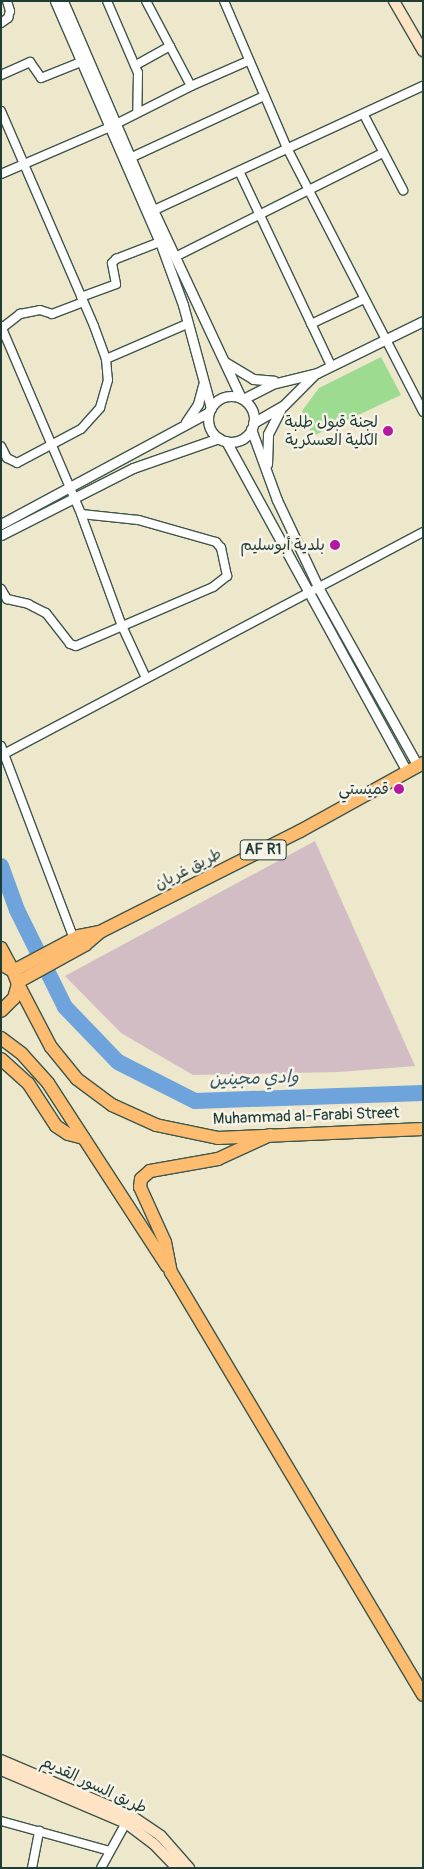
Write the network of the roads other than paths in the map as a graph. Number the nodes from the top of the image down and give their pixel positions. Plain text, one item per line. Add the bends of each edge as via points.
1 (7, 1) edge
2 (55, 1) edge
3 (63, 1) edge
4 (107, 1) edge
5 (146, 1) edge
6 (224, 1) edge
7 (394, 1) edge
8 (1, 23) edge
9 (170, 46) junction
10 (423, 51) edge
11 (248, 61) junction
12 (82, 62) junction
13 (136, 64) junction
14 (1, 75) edge
15 (191, 86) junction
16 (423, 86) edge
17 (264, 96) junction
18 (1, 111) edge
19 (137, 112) junction
20 (364, 115) junction
21 (3, 122) edge
22 (117, 122) junction
23 (108, 128) junction
24 (287, 148) junction
25 (383, 153) junction
26 (130, 158) junction
27 (22, 164) junction
28 (239, 171) junction
29 (1, 174) edge
30 (402, 190) dead end
31 (309, 191) junction
32 (150, 211) junction
33 (260, 216) junction
34 (160, 242) junction
35 (175, 257) junction
36 (82, 300) junction
37 (364, 300) junction
38 (423, 321) edge
39 (187, 324) junction
40 (311, 324) junction
41 (2, 327) edge
42 (386, 342) junction
43 (106, 359) junction
44 (223, 360) junction
45 (331, 366) junction
46 (317, 372) junction
47 (282, 382) junction
48 (203, 384) junction
49 (242, 398) junction
50 (283, 406) junction
51 (210, 410) junction
52 (423, 412) edge
53 (183, 425) junction
54 (252, 426) junction
55 (223, 440) junction
56 (52, 445) junction
57 (1, 446) edge
58 (267, 471) junction
59 (70, 488) junction
60 (74, 498) junction
61 (81, 514) junction
62 (1, 524) edge
63 (423, 532) edge
64 (1, 536) edge
65 (1, 589) edge
66 (319, 589) junction
67 (310, 595) junction
68 (122, 626) junction
69 (146, 678) junction
70 (3, 750) edge
71 (416, 767) edge
72 (100, 932) junction
73 (74, 938) junction
74 (1, 948) edge
75 (56, 953) junction
76 (13, 974) edge
77 (1, 1011) edge
78 (1, 1038) edge
79 (1, 1059) edge
80 (423, 1129) edge
81 (270, 1135) junction
82 (84, 1138) junction
83 (171, 1272) junction
84 (423, 1695) edge
85 (1, 1760) edge
86 (1, 1770) edge
87 (128, 1819) junction
88 (1, 1821) edge
89 (39, 1831) junction
90 (110, 1851) junction
91 (32, 1868) edge
92 (101, 1868) edge
93 (177, 1868) edge
94 (189, 1868) edge

1 - 8 street via 8,18
2 - 12 street
3 - 22 street
4 - 13 street
5 - 9 street
6 - 11 street
7 - 10 main road
9 - 13 street
9 - 15 street
11 - 15 street
11 - 17 street
12 - 14 street via 41,78 30,62
12 - 23 street
13 - 19 street
15 - 19 street
16 - 20 street
17 - 24 street
17 - 26 street
18 - 21 street
19 - 22 street
20 - 24 street
20 - 25 street
21 - 27 street
22 - 23 street
22 - 26 street
23 - 27 street
23 - 32 street
24 - 28 street
24 - 31 street
25 - 30 street
25 - 31 street
26 - 32 street
27 - 29 street
27 - 36 street
28 - 32 street
28 - 33 street
31 - 33 street
31 - 37 street
32 - 34 street
32 - 35 street
33 - 35 street
33 - 40 street
34 - 36 street via 116,259 112,263 116,284
34 - 39 street
35 - 44 street
36 - 41 street via 52,314 40,310 20,314
36 - 43 street
37 - 40 street
37 - 42 street
38 - 42 street
39 - 43 street
39 - 48 street
40 - 45 street
41 - 56 street
42 - 45 street
42 - 52 street
43 - 56 street via 108,380 94,418
44 - 47 street via 253,379
44 - 49 street
45 - 46 street
46 - 47 street
46 - 50 street
47 - 49 street
48 - 51 street
48 - 53 street via 198,404
49 - 51 street via 221,398
49 - 54 street via 252,410
50 - 54 street
50 - 58 street via 268,434
51 - 53 street
51 - 55 street via 210,427
53 - 59 street
54 - 55 street via 241,439
54 - 58 street
55 - 60 street via 133,468
55 - 67 street via 263,504
56 - 57 street via 14,463 7,458
56 - 59 street
58 - 66 street
59 - 60 street
59 - 62 street
60 - 61 street
60 - 64 street
61 - 68 street
61 - 68 street via 138,520 216,542 221,548 227,576 222,582
63 - 66 street
65 - 68 street via 8,599 46,613 70,644 76,646
66 - 67 street
66 - 71 street
67 - 69 street
67 - 71 street
68 - 69 street
69 - 70 street
70 - 73 street
71 - 72 highway, طريق غريان / AF R1 via 300,831
72 - 73 highway, طريق غريان
72 - 75 highway, طريق غريان via 85,945
73 - 75 highway, طريق غريان
74 - 76 highway, Muhammad al-Farabi Street
75 - 76 highway, طريق غريان
76 - 77 highway via 14,998
76 - 81 highway, Muhammad al-Farabi Street via 60,1059 88,1088 112,1105 141,1119 186,1133 218,1138
78 - 82 highway via 22,1054 48,1083
79 - 82 highway via 28,1083 56,1126 68,1134
80 - 81 highway, Muhammad al-Farabi Street
81 - 83 highway via 218,1159 150,1171 144,1175 141,1191 165,1242
82 - 83 highway
83 - 84 highway
85 - 87 main road, طريق السور القديم
86 - 87 main road, طريق السور القديم
87 - 90 street
87 - 93 main road, طريق السور القديم
87 - 94 main road, طريق السور القديم via 161,1836
88 - 89 street
89 - 90 street
89 - 91 street
90 - 92 street

